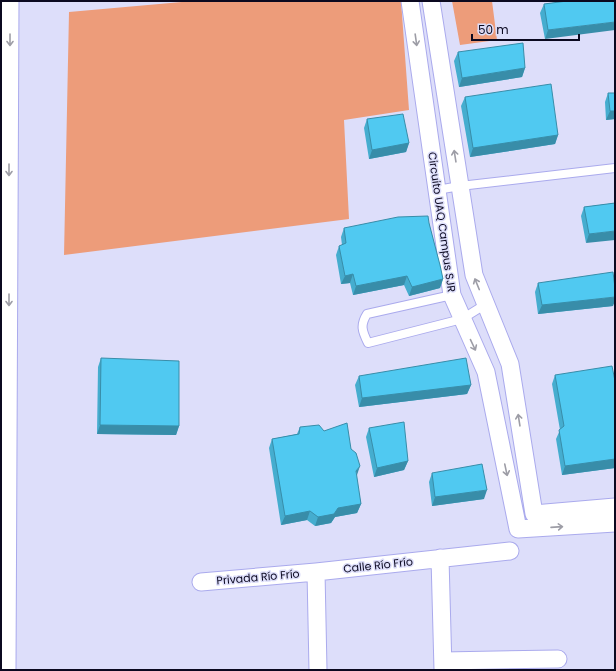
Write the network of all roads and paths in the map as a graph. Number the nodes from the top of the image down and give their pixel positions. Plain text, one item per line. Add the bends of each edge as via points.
1 (10, 1) edge
2 (410, 1) edge
3 (431, 1) edge
4 (615, 168) edge
5 (460, 186) junction
6 (437, 190) junction
7 (452, 295) junction
8 (486, 304) junction
9 (462, 319) junction
10 (615, 507) edge
11 (615, 523) edge
12 (510, 551) dead end
13 (440, 558) junction
14 (316, 572) junction
15 (201, 582) dead end
16 (558, 659) dead end
17 (443, 666) edge
18 (7, 670) edge
19 (318, 670) edge

1 -> 18 street
2 -> 6 street, Circuito UAQ Campus SJR
5 -> 3 street, Circuito UAQ Campus SJR
4 - 5 lane
5 - 6 lane
8 -> 5 street, Circuito UAQ Campus SJR via 474,275
6 - 7 street, Circuito UAQ Campus SJR
7 - 9 street, Circuito UAQ Campus SJR
7 - 9 lane via 367,314 362,321 363,333 368,343
8 - 9 lane
10 -> 8 street, Circuito UAQ Campus SJR via 534,514 510,364
9 -> 11 street, Circuito UAQ Campus SJR via 486,372 518,529
12 - 13 street, Calle Río Frío
13 - 14 street, Calle Río Frío
13 - 17 street
14 - 15 street, Privada Río Frío
14 - 19 street
16 - 17 street

